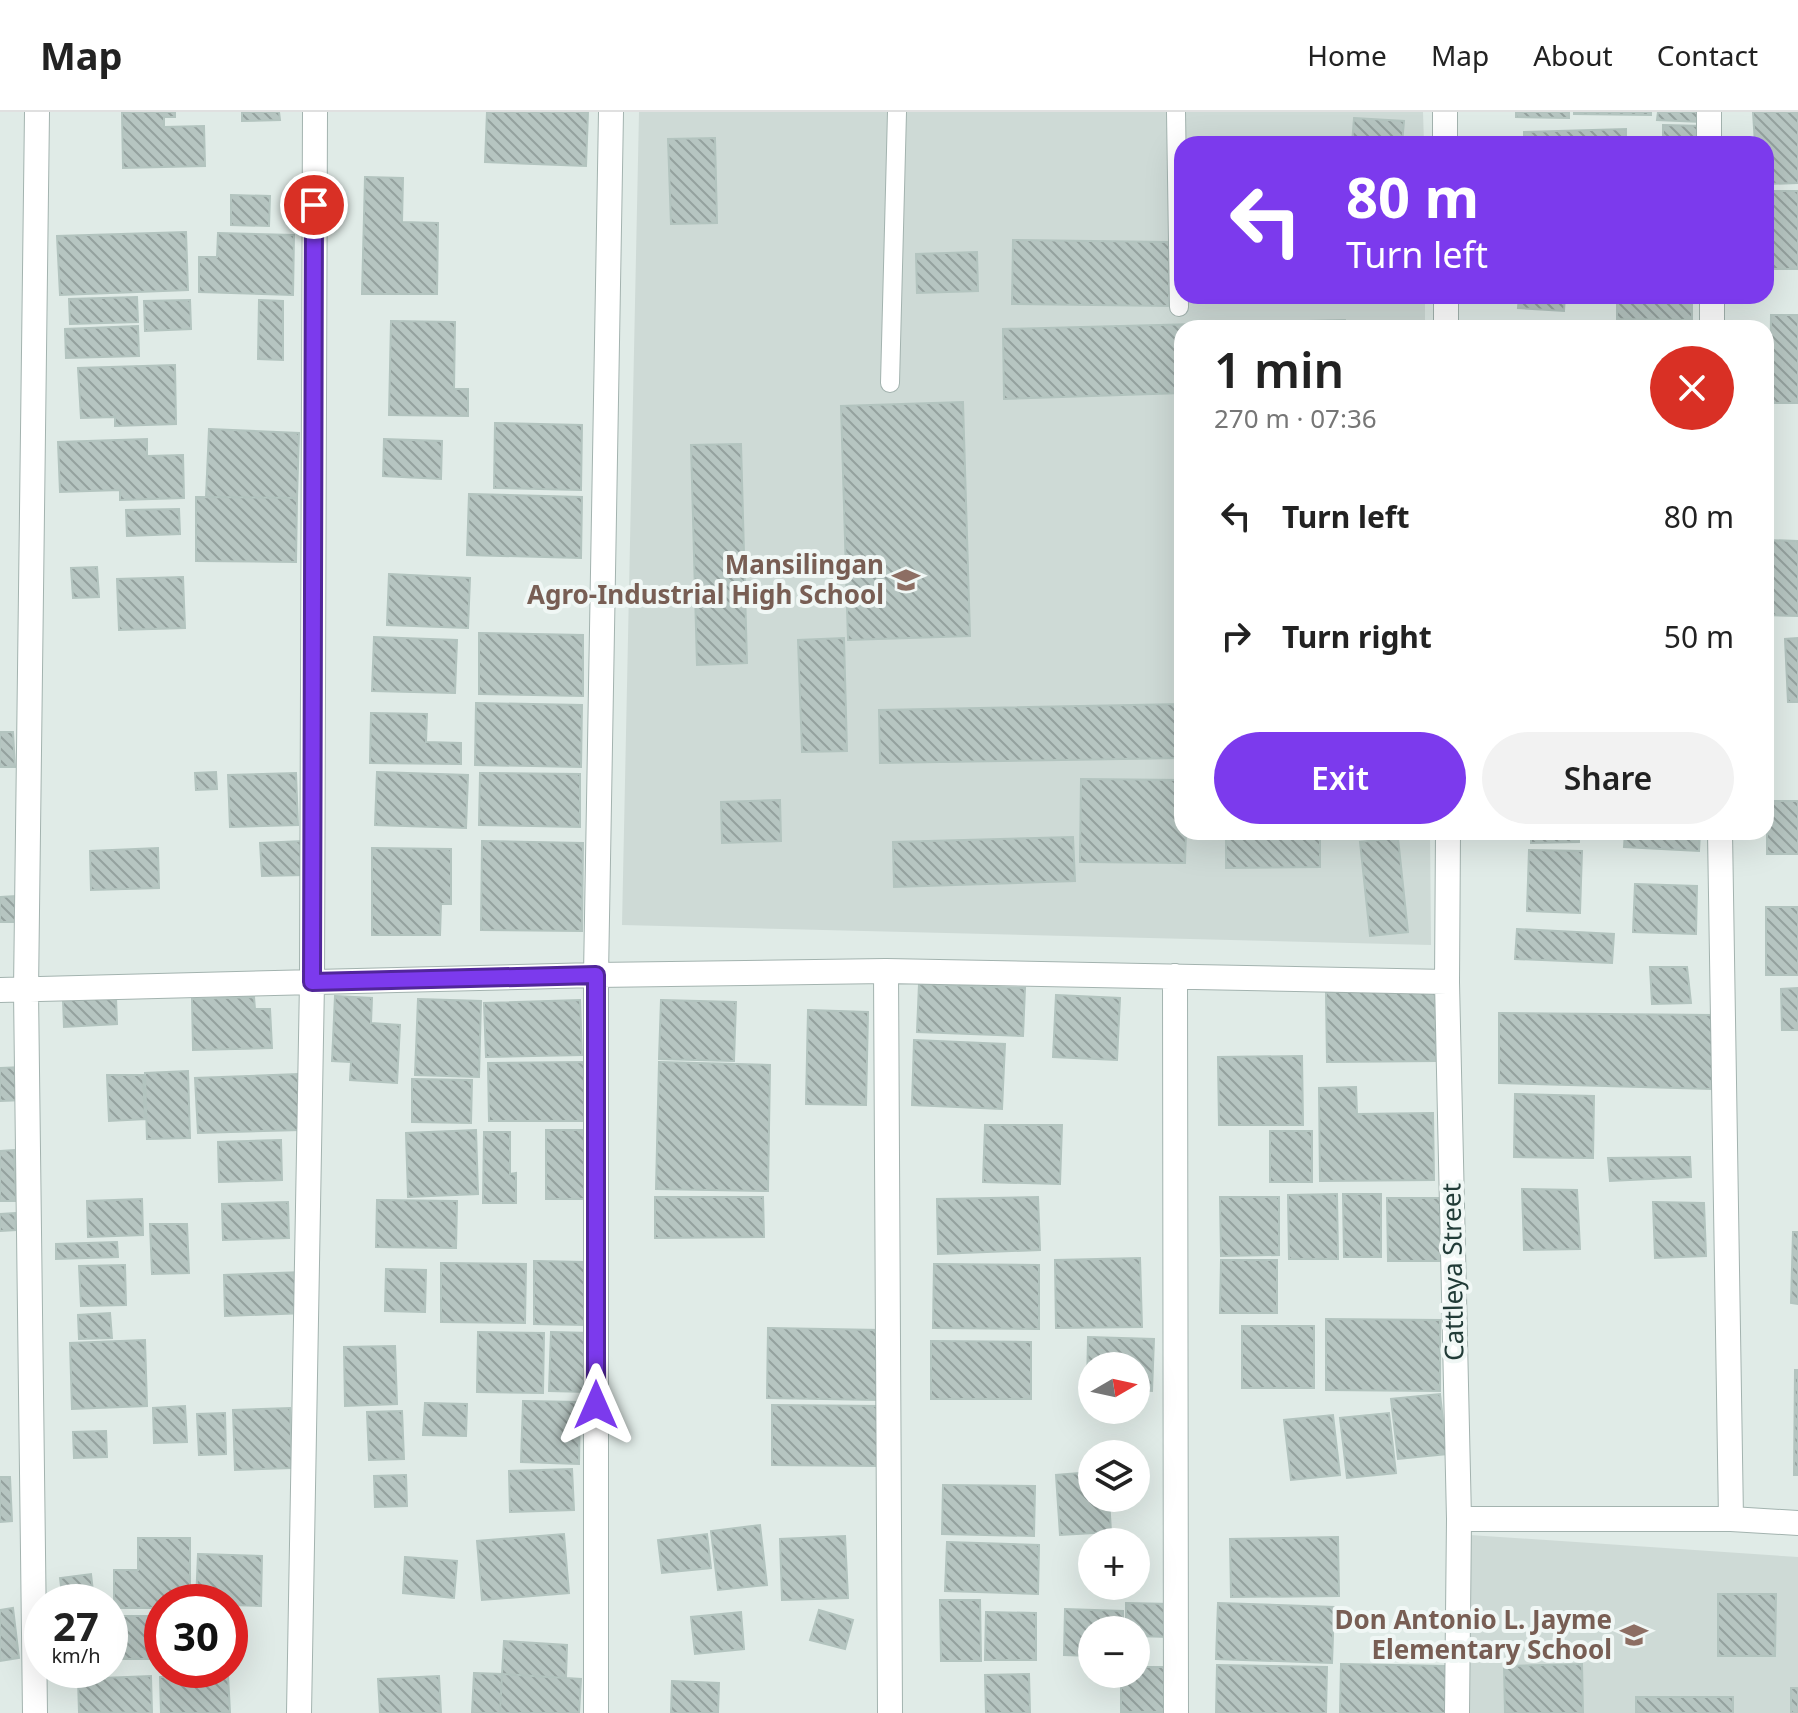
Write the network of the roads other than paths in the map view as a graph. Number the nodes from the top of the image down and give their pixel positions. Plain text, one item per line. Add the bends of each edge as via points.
1 (37, 112) edge
2 (315, 112) edge
3 (611, 112) edge
4 (897, 112) edge
5 (1176, 112) edge
6 (1445, 112) edge
7 (1709, 112) edge
8 (1176, 136) edge
9 (1445, 136) edge
10 (1709, 136) edge
11 (1179, 304) edge
12 (1179, 307) dead end
13 (890, 383) dead end
14 (1448, 840) edge
15 (1720, 840) edge
16 (886, 971) junction
17 (596, 975) junction
18 (1175, 976) junction
19 (312, 982) junction
20 (1447, 982) junction
21 (0, 990) edge
22 (26, 991) junction
23 (1459, 1519) junction
24 (1731, 1519) junction
25 (1798, 1523) edge
26 (35, 1713) edge
27 (299, 1713) edge
28 (596, 1713) edge
29 (890, 1713) edge
30 (1176, 1713) edge
31 (1457, 1713) edge

1 - 22 street
2 - 19 street
3 - 17 street
4 - 13 lane
5 - 8 lane
6 - 9 street
7 - 10 street
11 - 12 lane
14 - 20 street, Cattleya Street
15 - 24 street
16 - 17 street
16 - 18 street
16 - 29 street
17 - 19 street
17 - 28 street
18 - 20 street
18 - 30 street
19 - 22 street
19 - 27 street
20 - 23 street, Cattleya Street
21 - 22 street
22 - 26 street
23 - 24 street
23 - 31 street, Cattleya Street
24 - 25 street

